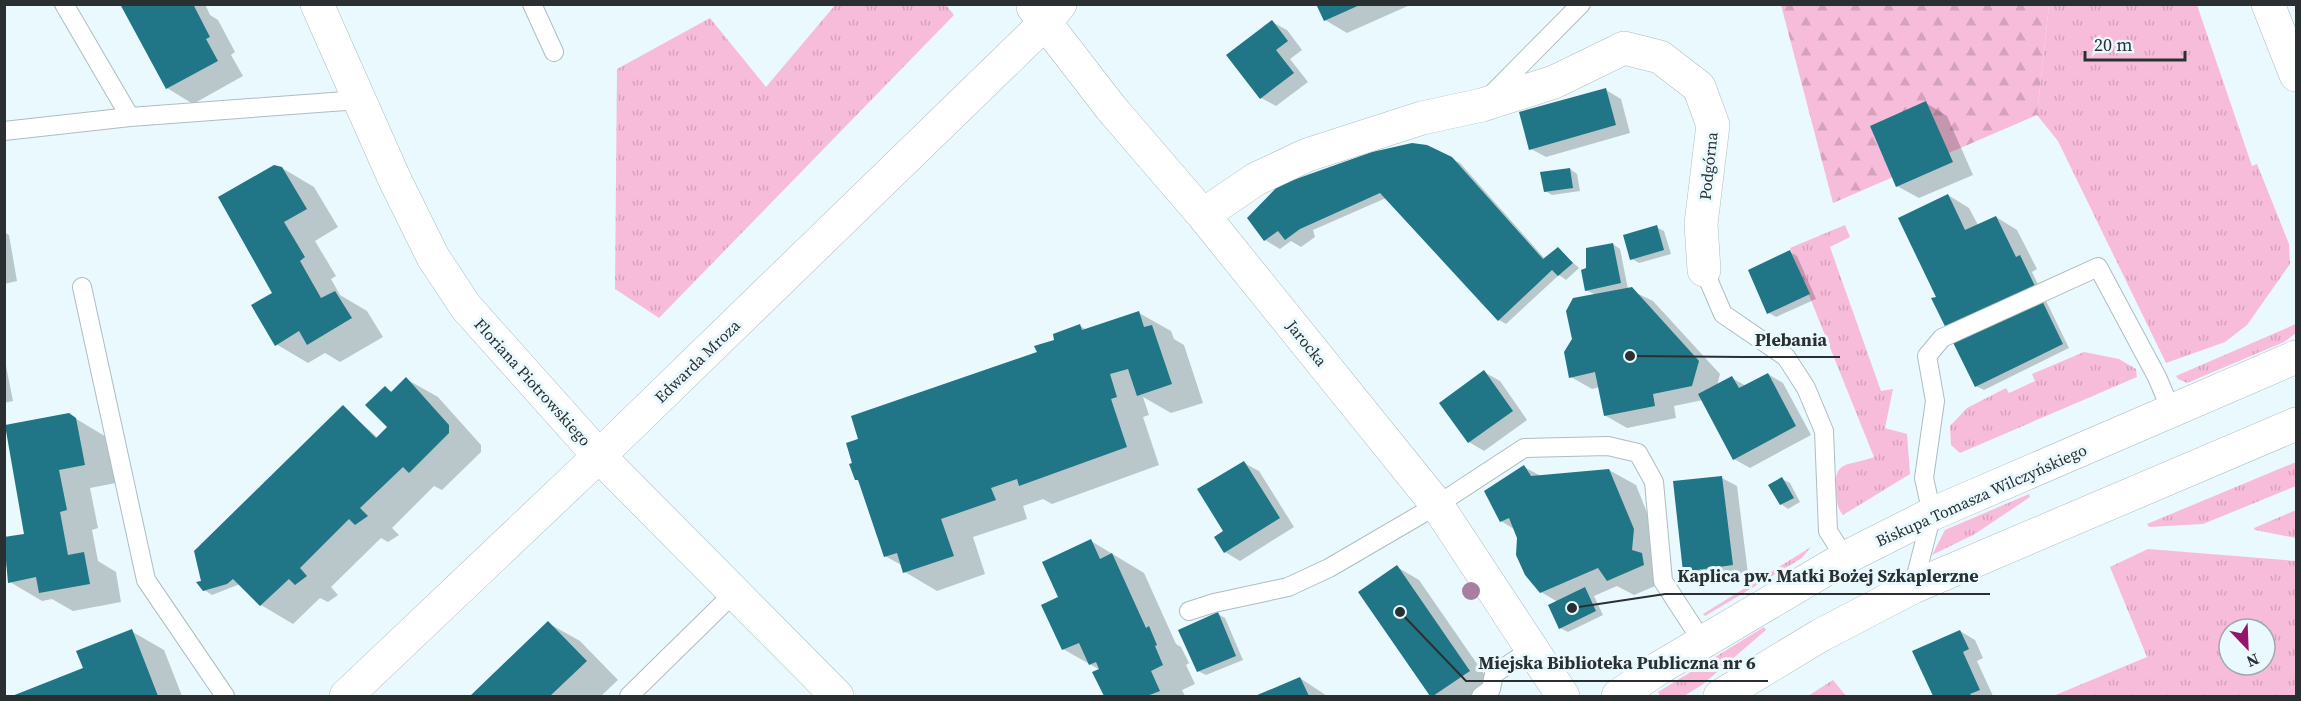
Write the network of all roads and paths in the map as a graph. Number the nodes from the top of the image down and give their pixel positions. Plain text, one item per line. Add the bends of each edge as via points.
1 (64, 4) edge
2 (317, 4) edge
3 (532, 4) edge
4 (1581, 4) edge
5 (2268, 4) edge
6 (1046, 11) edge
7 (554, 52) dead end
8 (2296, 75) edge
9 (359, 100) junction
10 (1482, 105) junction
11 (130, 117) junction
12 (4, 130) edge
13 (1203, 215) junction
14 (1704, 270) joint
15 (82, 287) dead end
16 (2296, 357) edge
17 (2171, 410) junction
18 (2296, 424) edge
19 (599, 456) junction
20 (1437, 505) junction
21 (1932, 514) junction
22 (1845, 558) junction
23 (1913, 586) junction
24 (734, 593) junction
25 (1189, 611) dead end
26 (1702, 641) junction
27 (1532, 649) junction
28 (225, 696) edge
29 (346, 696) edge
30 (629, 696) edge
31 (837, 696) edge
32 (1481, 696) edge
33 (1563, 696) edge
34 (1618, 696) edge
35 (1720, 696) edge

1 - 11 lane
2 - 9 street, Floriana Piotrowskiego
3 - 7 lane
4 - 10 lane
5 - 8 street
6 - 13 street, Jarocka via 1111,108
6 - 19 street, Edwarda Mroza
9 - 11 lane
9 - 19 street, Floriana Piotrowskiego via 434,257 466,307
10 - 13 street, Podgórna via 1422,118 1307,156 1257,179
10 - 14 street, Podgórna via 1554,82 1624,48 1660,57 1699,87 1713,125 1701,224
11 - 12 lane
13 - 20 street, Jarocka
14 - 22 lane, Podgórna via 1724,314 1786,357 1806,388 1824,431 1828,531
15 - 28 lane via 146,580
16 - 17 street, Biskupa Tomasza Wilczyńskiego
17 - 21 street, Biskupa Tomasza Wilczyńskiego
17 - 21 lane via 2098,267 1942,338 1927,356 1935,401 1924,478
18 - 23 street
19 - 24 street, Floriana Piotrowskiego
19 - 29 street, Edwarda Mroza
20 - 25 lane via 1329,568 1288,587
20 - 26 lane via 1524,448 1608,446 1638,453 1654,482 1663,580
20 - 27 street, Jarocka
21 - 22 street, Biskupa Tomasza Wilczyńskiego
21 - 23 lane
22 - 26 street, Biskupa Tomasza Wilczyńskiego
23 - 35 street
24 - 30 lane
24 - 31 street, Floriana Piotrowskiego
26 - 34 street, Biskupa Tomasza Wilczyńskiego
27 - 32 lane via 1494,674 1491,689
27 - 33 street, Jarocka

